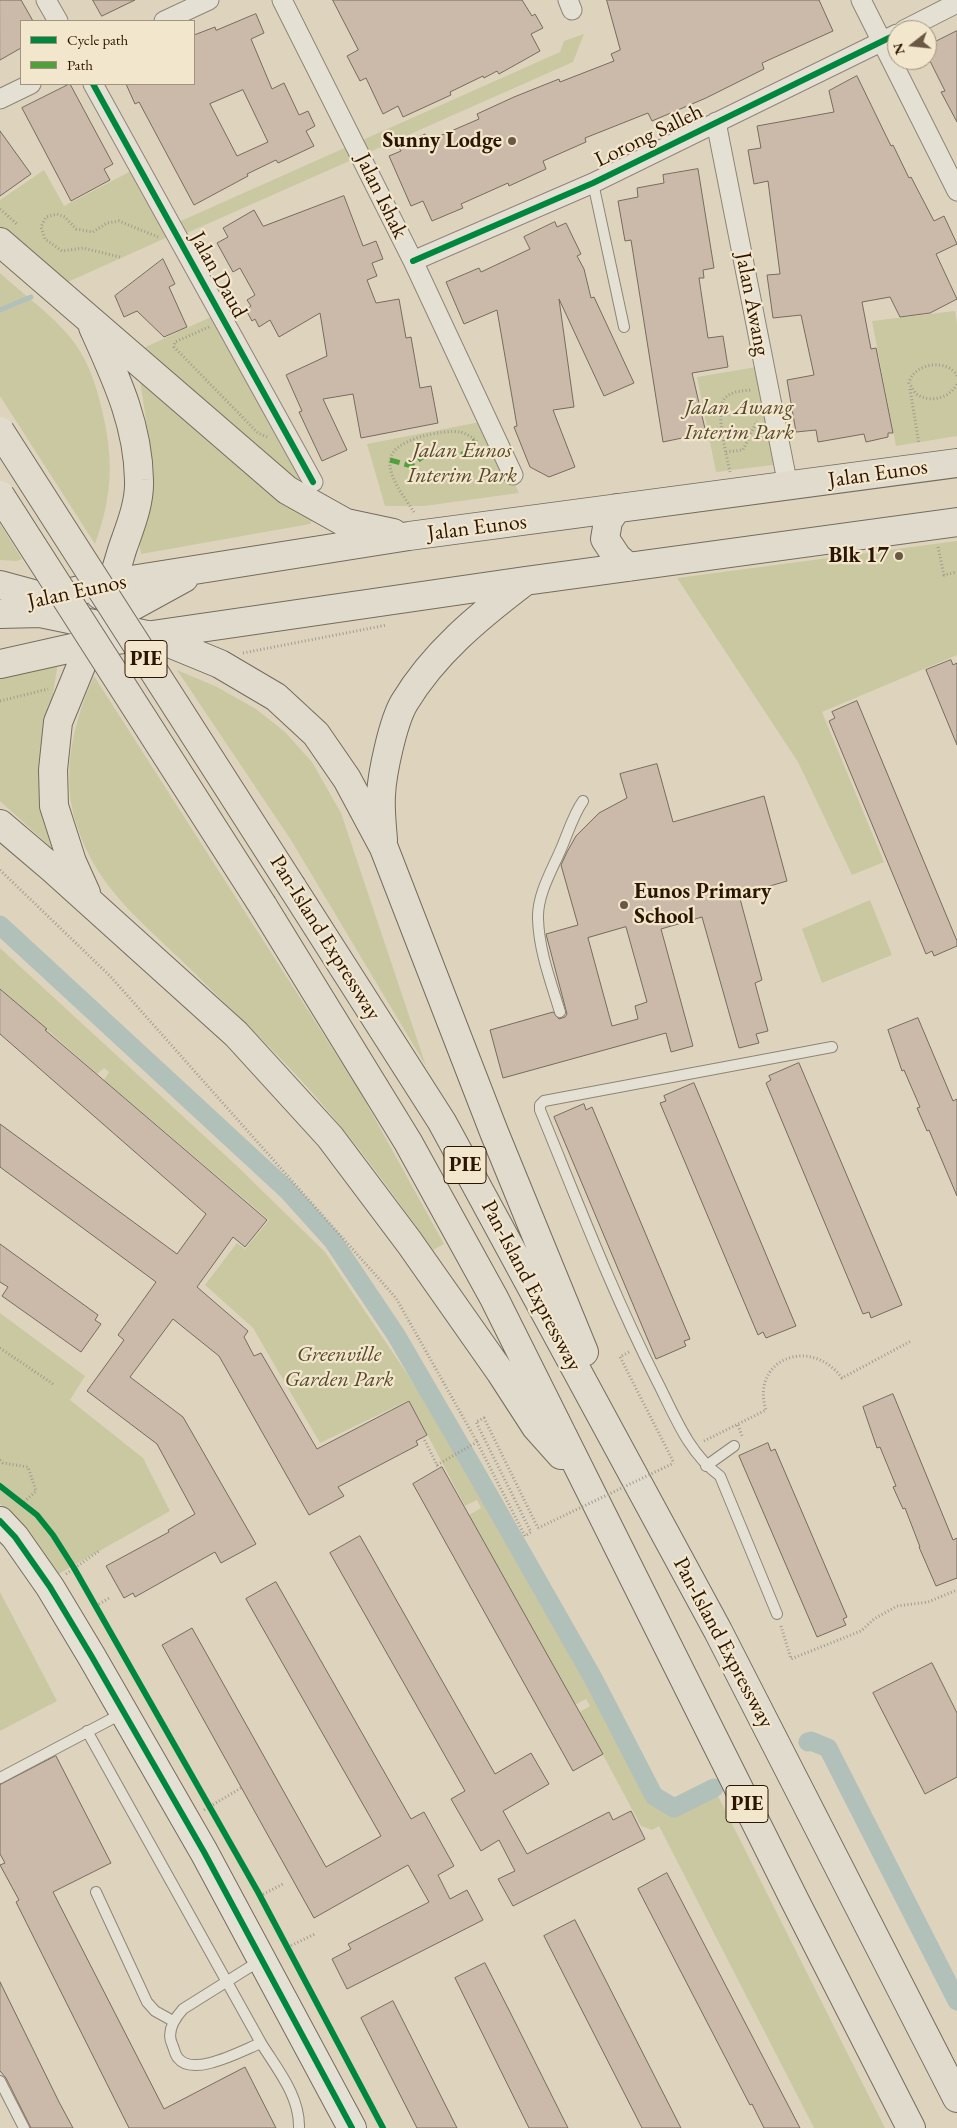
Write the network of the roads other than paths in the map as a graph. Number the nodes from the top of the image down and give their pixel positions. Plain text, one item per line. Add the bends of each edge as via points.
1 (46, 0) edge
2 (209, 0) edge
3 (282, 0) edge
4 (861, 0) edge
5 (957, 3) edge
6 (57, 20) edge
7 (166, 20) edge
8 (924, 20) edge
9 (887, 35) edge
10 (887, 39) edge
11 (903, 70) edge
12 (29, 85) edge
13 (94, 85) edge
14 (0, 98) edge
15 (716, 122) junction
16 (593, 183) junction
17 (957, 191) edge
18 (0, 242) edge
19 (413, 261) junction
20 (90, 319) junction
21 (624, 327) dead end
22 (0, 431) edge
23 (957, 463) edge
24 (513, 476) dead end
25 (313, 482) dead end
26 (788, 486) junction
27 (0, 495) edge
28 (617, 508) junction
29 (957, 522) edge
30 (411, 524) junction
31 (628, 567) junction
32 (200, 569) junction
33 (525, 581) junction
34 (112, 583) junction
35 (0, 586) edge
36 (44, 598) junction
37 (0, 610) edge
38 (0, 614) edge
39 (95, 622) junction
40 (219, 626) junction
41 (152, 636) junction
42 (2, 664) edge
43 (583, 801) dead end
44 (0, 824) edge
45 (384, 848) junction
46 (91, 903) junction
47 (560, 1012) dead end
48 (832, 1047) dead end
49 (734, 1446) dead end
50 (621, 1452) junction
51 (706, 1466) junction
52 (584, 1480) junction
53 (0, 1521) edge
54 (777, 1614) road end
55 (124, 1712) junction
56 (87, 1731) junction
57 (0, 1778) edge
58 (96, 1892) dead end
59 (263, 1959) junction
60 (227, 1981) junction
61 (173, 2021) junction
62 (261, 2043) junction
63 (0, 2082) edge
64 (957, 2098) edge
65 (24, 2128) edge
66 (300, 2128) edge
67 (352, 2128) edge
68 (911, 2128) edge

1 - 6 street
2 - 7 street
3 - 19 street, Jalan Ishak
4 - 9 street
5 - 8 street
10 - 15 street, Lorong Salleh
11 - 17 street
12 - 14 street
13 - 25 street, Jalan Daud
15 - 16 street, Lorong Salleh
15 - 26 street, Jalan Awang via 758,391
16 - 19 street, Lorong Salleh
16 - 21 lane
18 - 20 highway
19 - 24 street, Jalan Ishak
20 - 30 highway via 287,490 346,523
20 - 34 highway via 132,421 139,482 133,519
22 - 50 highway, Pan-Island Expressway / PIE, bridge via 442,1122
23 - 26 highway, Jalan Eunos
26 - 28 highway, Jalan Eunos
27 - 52 highway, Pan-Island Expressway / PIE, bridge via 263,906 408,1142 494,1298
28 - 30 highway, Jalan Eunos
28 - 31 highway via 608,521 605,539
29 - 31 highway
30 - 32 highway, Jalan Eunos
31 - 33 highway
32 - 34 highway, Jalan Eunos
32 - 39 highway
33 - 40 highway
33 - 45 highway via 485,611 439,655 404,704 389,749 381,795
34 - 36 highway, Jalan Eunos
34 - 39 highway
35 - 36 highway
36 - 37 highway, Jalan Eunos
36 - 39 highway
38 - 39 highway via 40,613
39 - 40 highway
39 - 41 highway
39 - 42 highway
39 - 46 highway via 58,722 54,770 54,806 64,842
40 - 41 highway
41 - 45 highway via 220,664 276,697 316,734 347,779
43 - 47 lane via 543,892 538,918 542,951
44 - 46 highway
45 - 50 highway
46 - 52 highway via 236,1034 330,1137 409,1242 536,1426
48 - 51 lane via 540,1104 626,1320 691,1447
49 - 51 lane
50 - 64 highway, Pan-Island Expressway / PIE via 718,1631
51 - 54 lane via 720,1476
52 - 68 highway, Pan-Island Expressway / PIE
53 - 55 street via 50,1587
55 - 56 lane
55 - 59 street
56 - 57 lane
56 - 60 lane
58 - 61 lane via 147,2002 155,2011
59 - 60 lane
59 - 67 street
60 - 61 lane via 183,2009
60 - 62 lane
61 - 62 lane via 170,2040 178,2059 189,2066 205,2065
62 - 66 lane via 299,2108
63 - 65 lane

